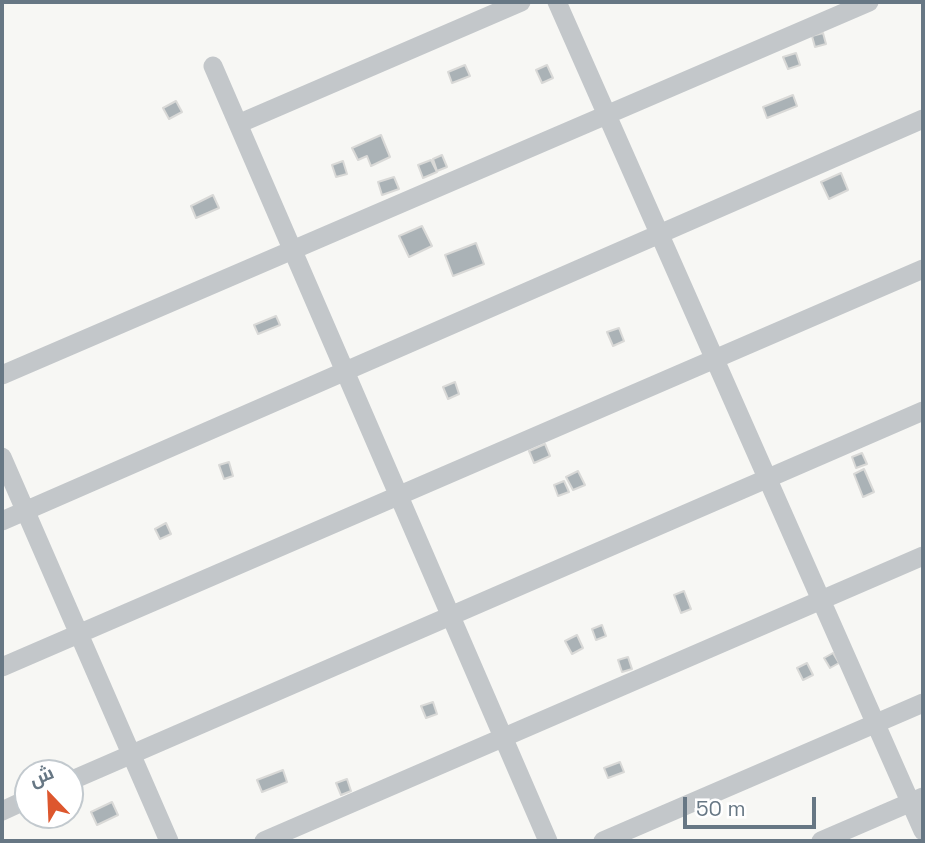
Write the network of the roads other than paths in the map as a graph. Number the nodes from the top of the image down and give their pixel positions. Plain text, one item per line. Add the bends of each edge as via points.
1 (521, 2) edge
2 (557, 2) edge
3 (869, 2) edge
4 (213, 66) dead end
5 (607, 114) junction
6 (923, 119) edge
7 (238, 124) junction
8 (660, 234) junction
9 (293, 250) junction
10 (923, 269) edge
11 (715, 359) junction
12 (345, 372) junction
13 (2, 375) edge
14 (923, 411) edge
15 (2, 457) edge
16 (767, 478) junction
17 (398, 496) junction
18 (25, 511) junction
19 (2, 522) edge
20 (923, 556) edge
21 (821, 600) junction
22 (450, 616) junction
23 (79, 634) junction
24 (2, 667) edge
25 (923, 703) edge
26 (876, 723) junction
27 (503, 738) junction
28 (131, 755) junction
29 (84, 775) edge
30 (917, 800) edge
31 (923, 831) edge
32 (169, 841) edge
33 (264, 841) edge
34 (548, 841) edge
35 (603, 841) edge
36 (821, 841) edge

1 - 7 street
2 - 5 street
3 - 5 street
4 - 7 street
5 - 8 street
5 - 9 street
6 - 8 street
7 - 9 street
8 - 11 street
8 - 12 street
9 - 12 street
9 - 13 street
10 - 11 street
11 - 16 street
11 - 17 street
12 - 17 street
12 - 18 street
14 - 16 street
15 - 18 street
16 - 21 street
16 - 22 street
17 - 22 street
17 - 23 street
18 - 19 street
18 - 23 street
20 - 21 street
21 - 26 street
21 - 27 street
22 - 27 street
22 - 28 street
23 - 24 street
23 - 28 street
25 - 26 street
26 - 30 street
26 - 35 street
27 - 33 street
27 - 34 street
28 - 29 street
28 - 32 street
30 - 31 street
30 - 36 street

